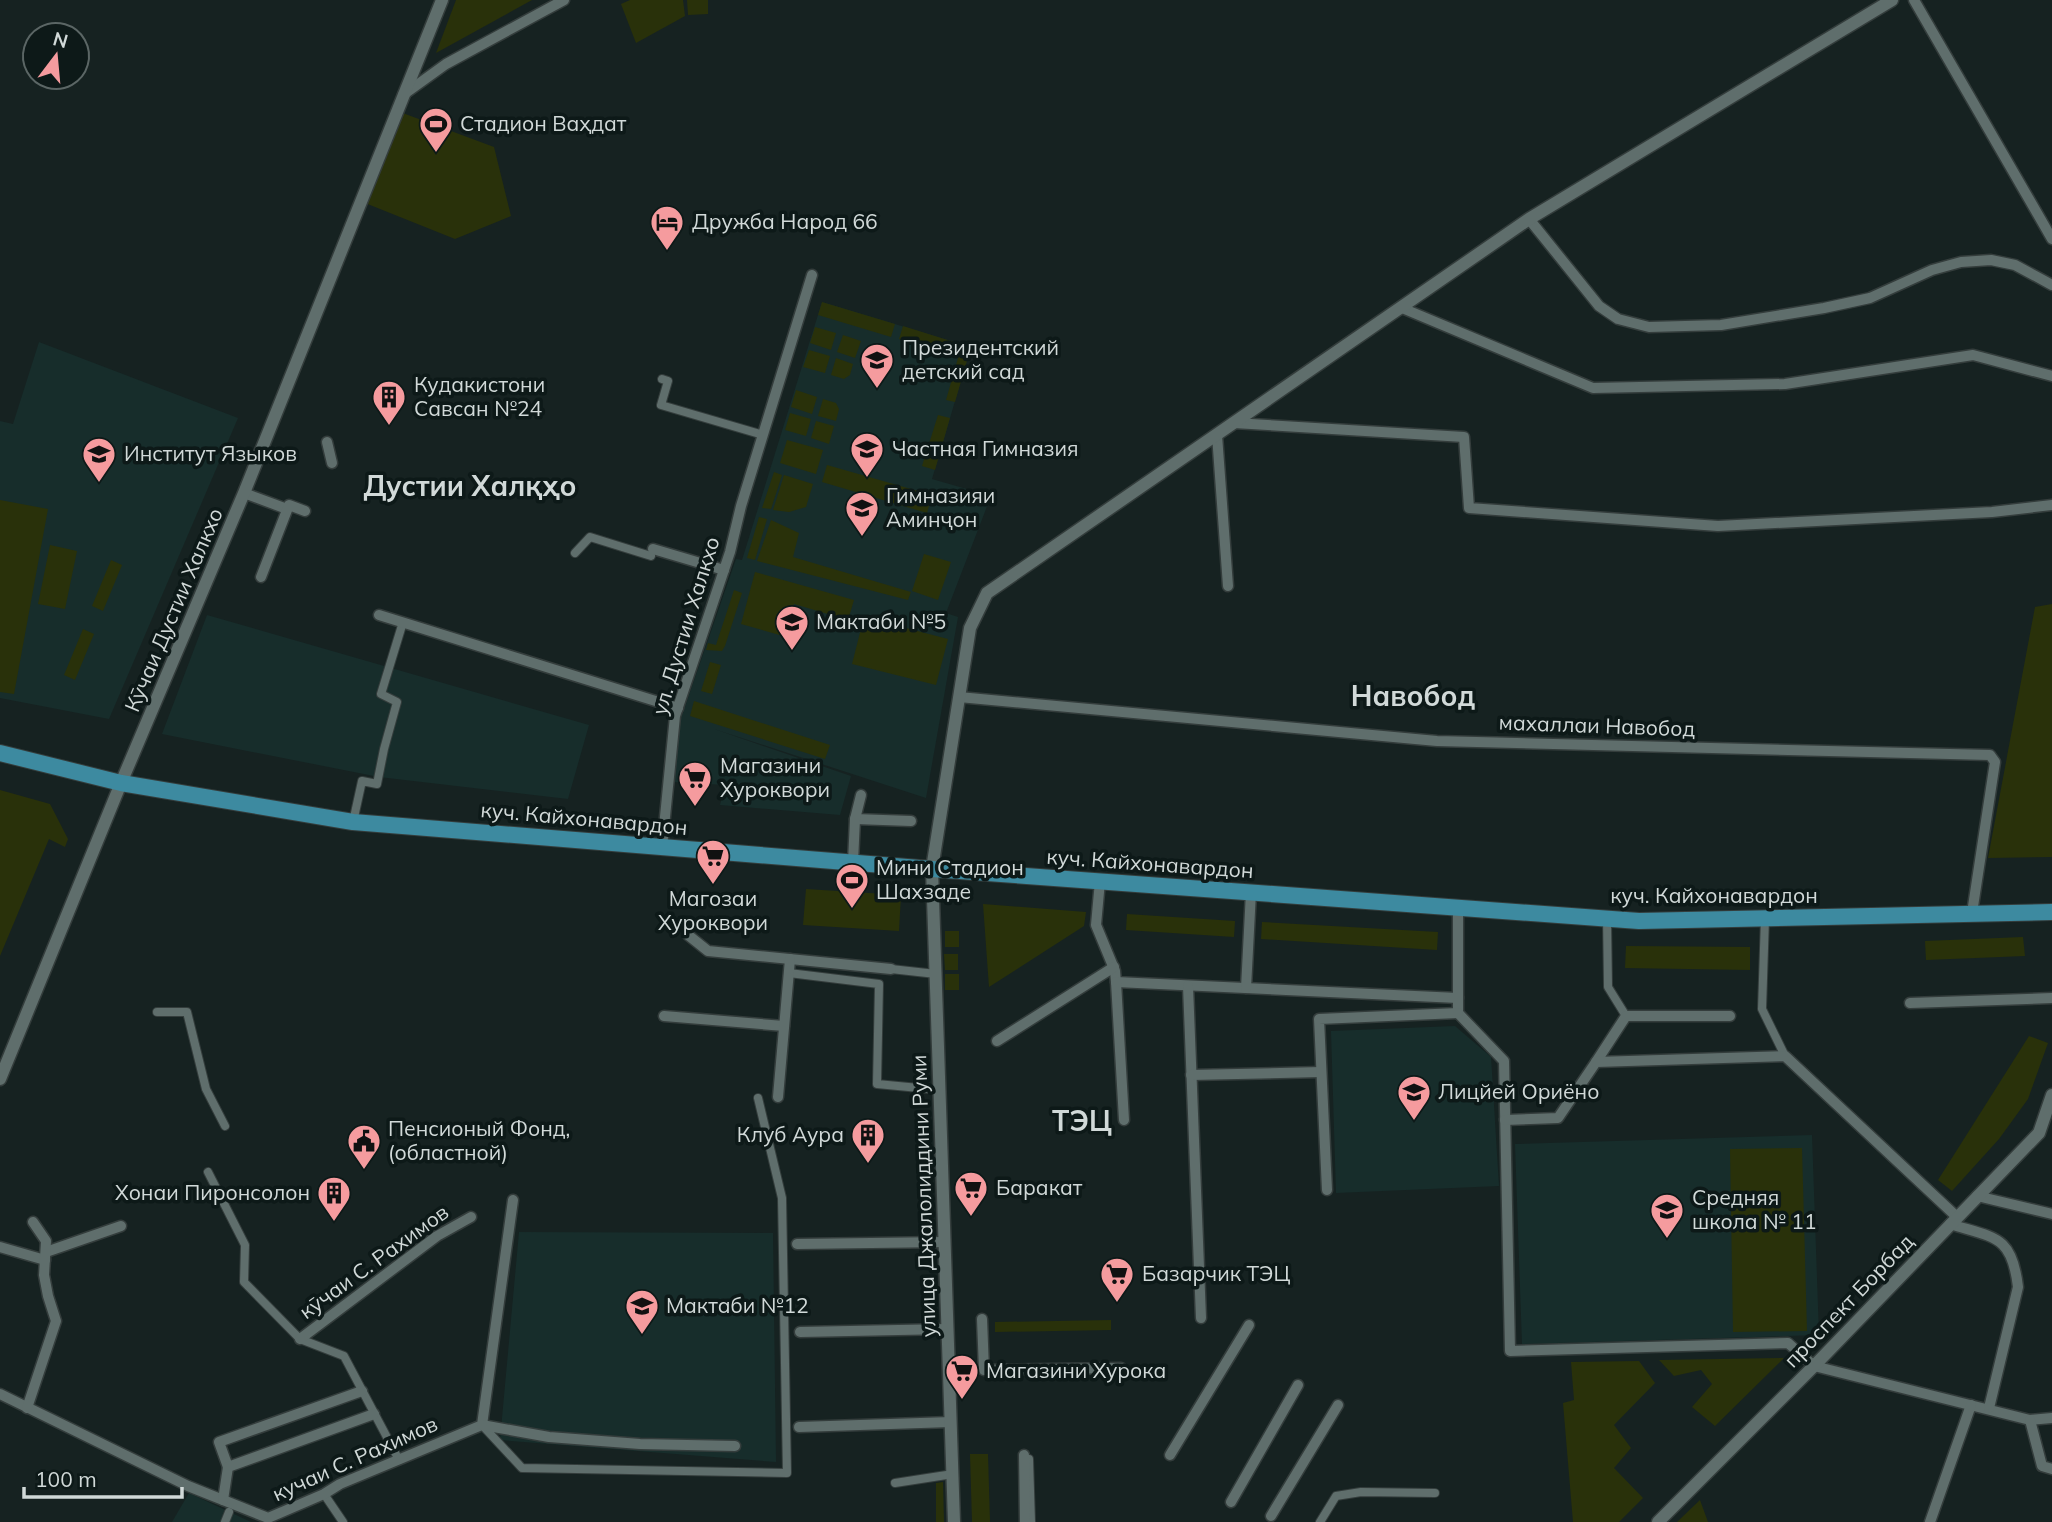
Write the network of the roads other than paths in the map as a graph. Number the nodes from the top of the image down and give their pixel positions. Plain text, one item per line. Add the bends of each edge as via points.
1 (442, 0) edge
2 (564, 0) edge
3 (1892, 0) edge
4 (1914, 0) edge
5 (403, 95) junction
6 (1530, 219) junction
7 (2052, 239) edge
8 (812, 275) dead end
9 (2052, 285) edge
10 (1402, 308) junction
11 (2052, 376) edge
12 (662, 379) dead end
13 (1234, 423) junction
14 (763, 435) junction
15 (1217, 435) junction
16 (327, 442) dead end
17 (332, 463) dead end
18 (244, 493) junction
19 (2052, 505) edge
20 (287, 509) junction
21 (305, 511) dead end
22 (652, 552) joint
23 (575, 553) dead end
24 (724, 570) junction
25 (261, 577) dead end
26 (1228, 586) dead end
27 (379, 615) dead end
28 (403, 622) junction
29 (959, 697) junction
30 (678, 708) junction
31 (0, 753) edge
32 (121, 783) junction
33 (861, 795) dead end
34 (855, 819) junction
35 (911, 821) dead end
36 (353, 822) junction
37 (662, 847) junction
38 (853, 862) junction
39 (932, 869) junction
40 (1100, 881) junction
41 (1251, 892) junction
42 (1458, 908) junction
43 (2052, 912) edge
44 (1972, 913) junction
45 (1765, 918) junction
46 (1607, 919) junction
47 (688, 935) dead end
48 (790, 959) junction
49 (1114, 967) junction
50 (891, 969) joint
51 (789, 973) junction
52 (936, 974) junction
53 (1116, 982) junction
54 (1188, 986) junction
55 (1246, 988) junction
56 (1458, 998) junction
57 (2052, 998) edge
58 (1910, 1003) dead end
59 (157, 1012) dead end
60 (1458, 1013) junction
61 (664, 1016) dead end
62 (1626, 1016) junction
63 (1730, 1016) dead end
64 (784, 1026) junction
65 (998, 1041) dead end
66 (1785, 1056) junction
67 (1596, 1062) junction
68 (1321, 1072) junction
69 (1191, 1075) junction
70 (0, 1079) edge
71 (940, 1090) junction
72 (2052, 1095) edge
73 (778, 1097) dead end
74 (758, 1098) dead end
75 (1124, 1120) dead end
76 (1505, 1120) junction
77 (225, 1126) dead end
78 (208, 1172) dead end
79 (1327, 1190) dead end
80 (1977, 1196) junction
81 (513, 1199) dead end
82 (2052, 1214) edge
83 (471, 1217) dead end
84 (1954, 1220) junction
85 (33, 1223) dead end
86 (121, 1226) dead end
87 (945, 1242) junction
88 (797, 1244) dead end
89 (0, 1247) edge
90 (46, 1256) junction
91 (1201, 1318) dead end
92 (982, 1319) dead end
93 (1249, 1325) dead end
94 (948, 1329) junction
95 (800, 1332) dead end
96 (300, 1339) junction
97 (1814, 1366) junction
98 (1121, 1368) dead end
99 (1298, 1385) dead end
100 (362, 1391) junction
101 (0, 1394) edge
102 (1338, 1405) dead end
103 (1971, 1405) junction
104 (27, 1408) junction
105 (1989, 1408) junction
106 (374, 1413) junction
107 (2052, 1418) edge
108 (2031, 1420) junction
109 (951, 1422) junction
110 (482, 1425) junction
111 (799, 1427) dead end
112 (735, 1447) dead end
113 (1170, 1455) dead end
114 (1026, 1457) joint
115 (398, 1460) junction
116 (228, 1467) junction
117 (2052, 1469) edge
118 (953, 1474) junction
119 (895, 1483) dead end
120 (1435, 1493) dead end
121 (324, 1494) junction
122 (223, 1500) junction
123 (1231, 1502) dead end
124 (229, 1512) dead end
125 (1271, 1516) dead end
126 (225, 1522) edge
127 (343, 1522) edge
128 (954, 1522) edge
129 (1026, 1522) edge
130 (1031, 1522) edge
131 (1320, 1522) edge
132 (1658, 1522) edge
133 (1930, 1522) edge

1 - 5 street, Кӯчаи Дустии Халкхо
2 - 5 street via 446,64
3 - 6 street, улица Джалолиддини Руми
4 - 7 street
5 - 18 street, Кӯчаи Дустии Халкхо
6 - 9 street via 1599,306 1618,319 1649,327 1721,326 1824,308 1870,298 1961,262 1991,260 2015,265
6 - 10 street, улица Джалолиддини Руми
8 - 14 street, ул. Дустии Халкхо
10 - 11 street via 1593,388 1785,384 1973,355
10 - 13 street, улица Джалолиддини Руми
12 - 14 street via 668,382 661,405
13 - 15 street, улица Джалолиддини Руми
13 - 19 street via 1464,437 1469,508 1718,526
14 - 24 street, ул. Дустии Халкхо
15 - 26 street
15 - 29 street, улица Джалолиддини Руми via 988,593 970,628
16 - 17 street
18 - 20 street
18 - 32 street, Кӯчаи Дустии Халкхо
20 - 21 street via 289,505
20 - 25 street
22 - 23 street via 590,537
22 - 24 street
24 - 30 street, ул. Дустии Халкхо
27 - 28 street
28 - 30 street
28 - 36 street via 381,694 397,702 377,784 362,781
29 - 39 street, улица Джалолиддини Руми
29 - 44 street, махаллаи Навобод via 1437,741 1990,755 1995,762
30 - 37 street, ул. Дустии Халкхо
31 - 32 main road, куч. Кайхонавардон
32 - 36 main road, куч. Кайхонавардон
32 - 70 street, Кӯчаи Дустии Халкхо
33 - 34 street
34 - 35 street
34 - 38 street
36 - 37 main road, куч. Кайхонавардон
37 - 38 main road, куч. Кайхонавардон
38 - 39 main road, куч. Кайхонавардон
39 - 40 main road, куч. Кайхонавардон
39 - 52 street, улица Джалолиддини Руми
40 - 41 main road, куч. Кайхонавардон
40 - 49 street via 1096,925
41 - 42 main road, куч. Кайхонавардон
41 - 55 street
42 - 46 main road, куч. Кайхонавардон
42 - 56 street
43 - 44 main road, куч. Кайхонавардон
44 - 45 main road, куч. Кайхонавардон
45 - 46 main road, куч. Кайхонавардон
45 - 66 street via 1762,1009
46 - 62 street via 1608,987
47 - 48 street via 708,951
48 - 50 street
48 - 51 street
49 - 53 street
49 - 65 street
50 - 52 street
51 - 64 street
51 - 71 street via 879,984 877,1084
52 - 71 street, улица Джалолиддини Руми
53 - 54 street
53 - 75 street
54 - 55 street
54 - 69 street
55 - 56 street
56 - 60 street
57 - 58 street
59 - 77 street via 187,1012 206,1089
60 - 68 street via 1319,1019
60 - 76 street via 1504,1061
61 - 64 street
62 - 63 street
62 - 67 street
64 - 73 street
66 - 67 street
66 - 84 street
67 - 76 street via 1558,1118
68 - 69 street
68 - 79 street
69 - 91 street
71 - 87 street, улица Джалолиддини Руми
72 - 80 street, проспект Борбад via 2039,1133
74 - 110 street via 782,1198 787,1473 522,1468
76 - 97 street via 1510,1351 1788,1343
78 - 96 street via 245,1245 244,1282
80 - 82 street
80 - 84 street, проспект Борбад
81 - 110 street
83 - 96 street, кӯчаи С. Рахимов via 437,1236
84 - 97 street, проспект Борбад
84 - 105 street via 1994,1237 2011,1253 2016,1269 2018,1287
85 - 90 street via 46,1241
86 - 90 street
87 - 88 street
87 - 94 street, улица Джалолиддини Руми
89 - 90 street
90 - 104 street via 44,1275 55,1321
92 - 98 street via 984,1370
93 - 113 street
94 - 95 street
94 - 109 street, улица Джалолиддини Руми
96 - 100 street via 344,1356
97 - 103 street
97 - 132 street, проспект Борбад
99 - 123 street
100 - 106 street
100 - 116 street via 219,1442
101 - 104 street, кучаи С. Рахимов
102 - 125 street
103 - 105 street
103 - 133 street
104 - 122 street, кучаи С. Рахимов
105 - 108 street
106 - 115 street
106 - 116 street
107 - 108 street
108 - 117 street via 2042,1466
109 - 111 street
109 - 118 street, улица Джалолиддини Руми
110 - 112 street via 550,1437
110 - 115 street, кучаи С. Рахимов
114 - 129 street
114 - 130 street
115 - 121 street, кучаи С. Рахимов
116 - 122 street
118 - 119 street
118 - 128 street, улица Джалолиддини Руми
120 - 131 street via 1336,1496
121 - 122 street, кучаи С. Рахимов via 268,1518
121 - 127 street
124 - 126 street

